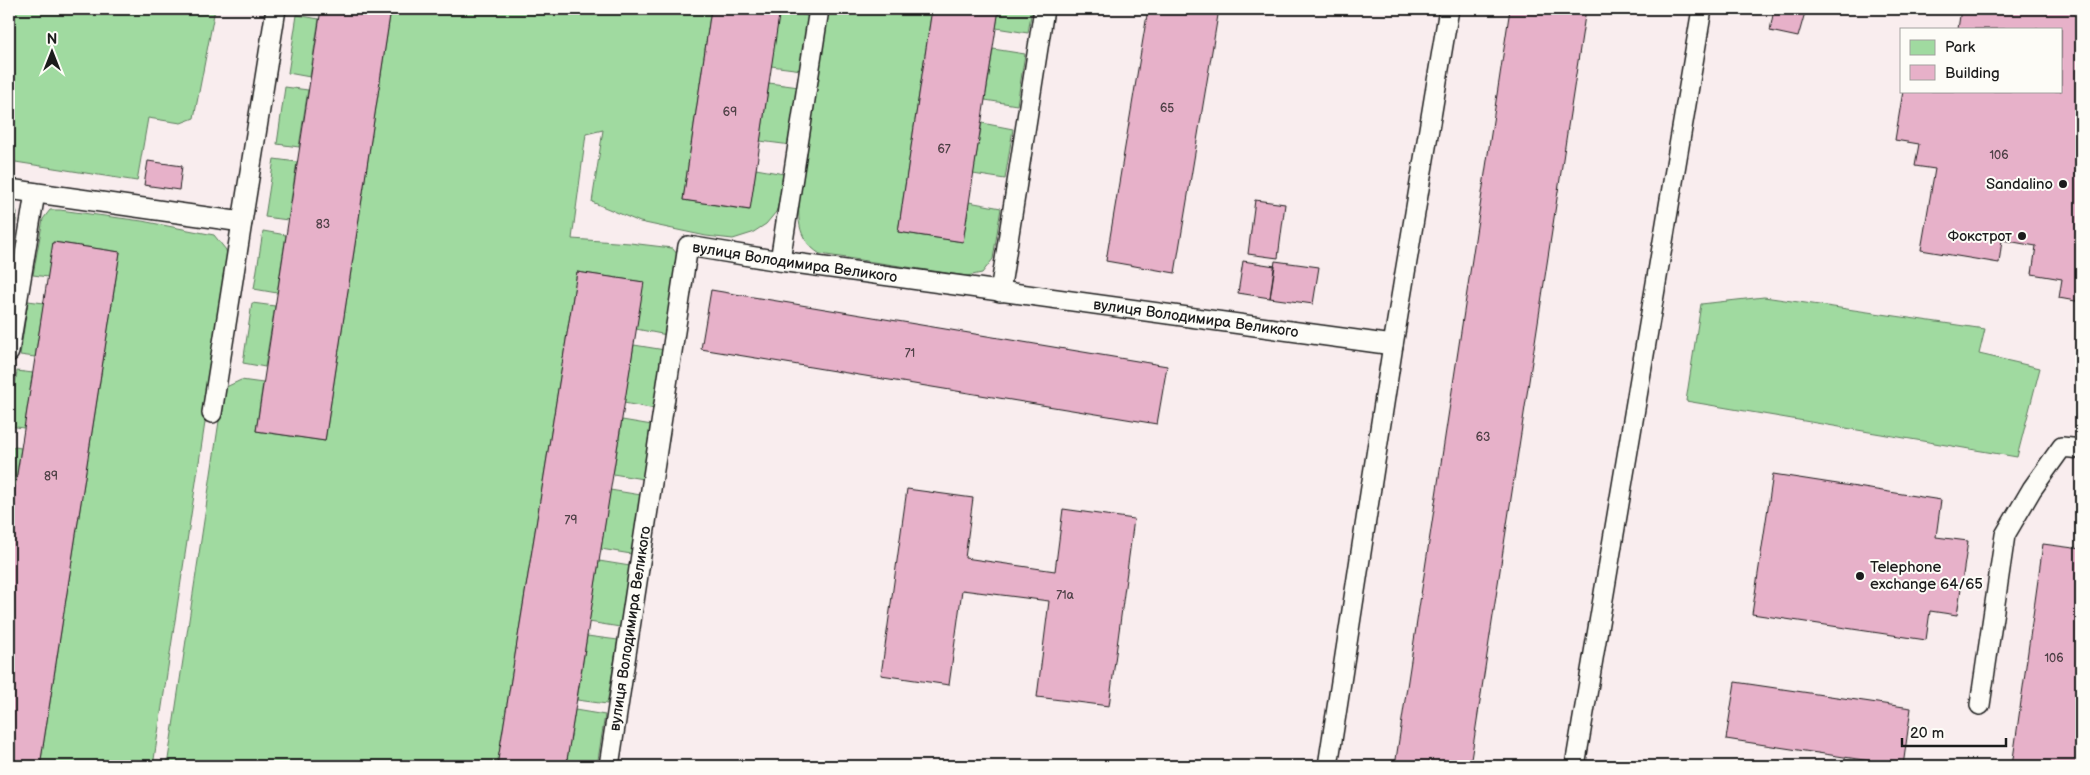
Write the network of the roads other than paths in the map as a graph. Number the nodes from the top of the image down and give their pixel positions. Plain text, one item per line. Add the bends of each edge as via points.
1 (276, 9) edge
2 (819, 9) edge
3 (1044, 9) edge
4 (1449, 9) edge
5 (1702, 9) edge
6 (9, 189) edge
7 (35, 193) junction
8 (242, 222) junction
9 (780, 261) junction
10 (1000, 292) junction
11 (1393, 345) junction
12 (9, 352) edge
13 (212, 413) dead end
14 (2081, 449) edge
15 (1980, 705) dead end
16 (609, 766) edge
17 (1328, 766) edge
18 (1575, 766) edge

1 - 8 lane
2 - 9 lane
3 - 10 lane
4 - 11 lane
5 - 18 lane
6 - 7 lane
7 - 8 lane
7 - 12 lane
8 - 13 lane
9 - 10 lane, вулиця Володимира Великого
9 - 16 lane, вулиця Володимира Великого via 688,246
10 - 11 lane, вулиця Володимира Великого
11 - 17 lane
14 - 15 lane via 2062,447 2005,535

